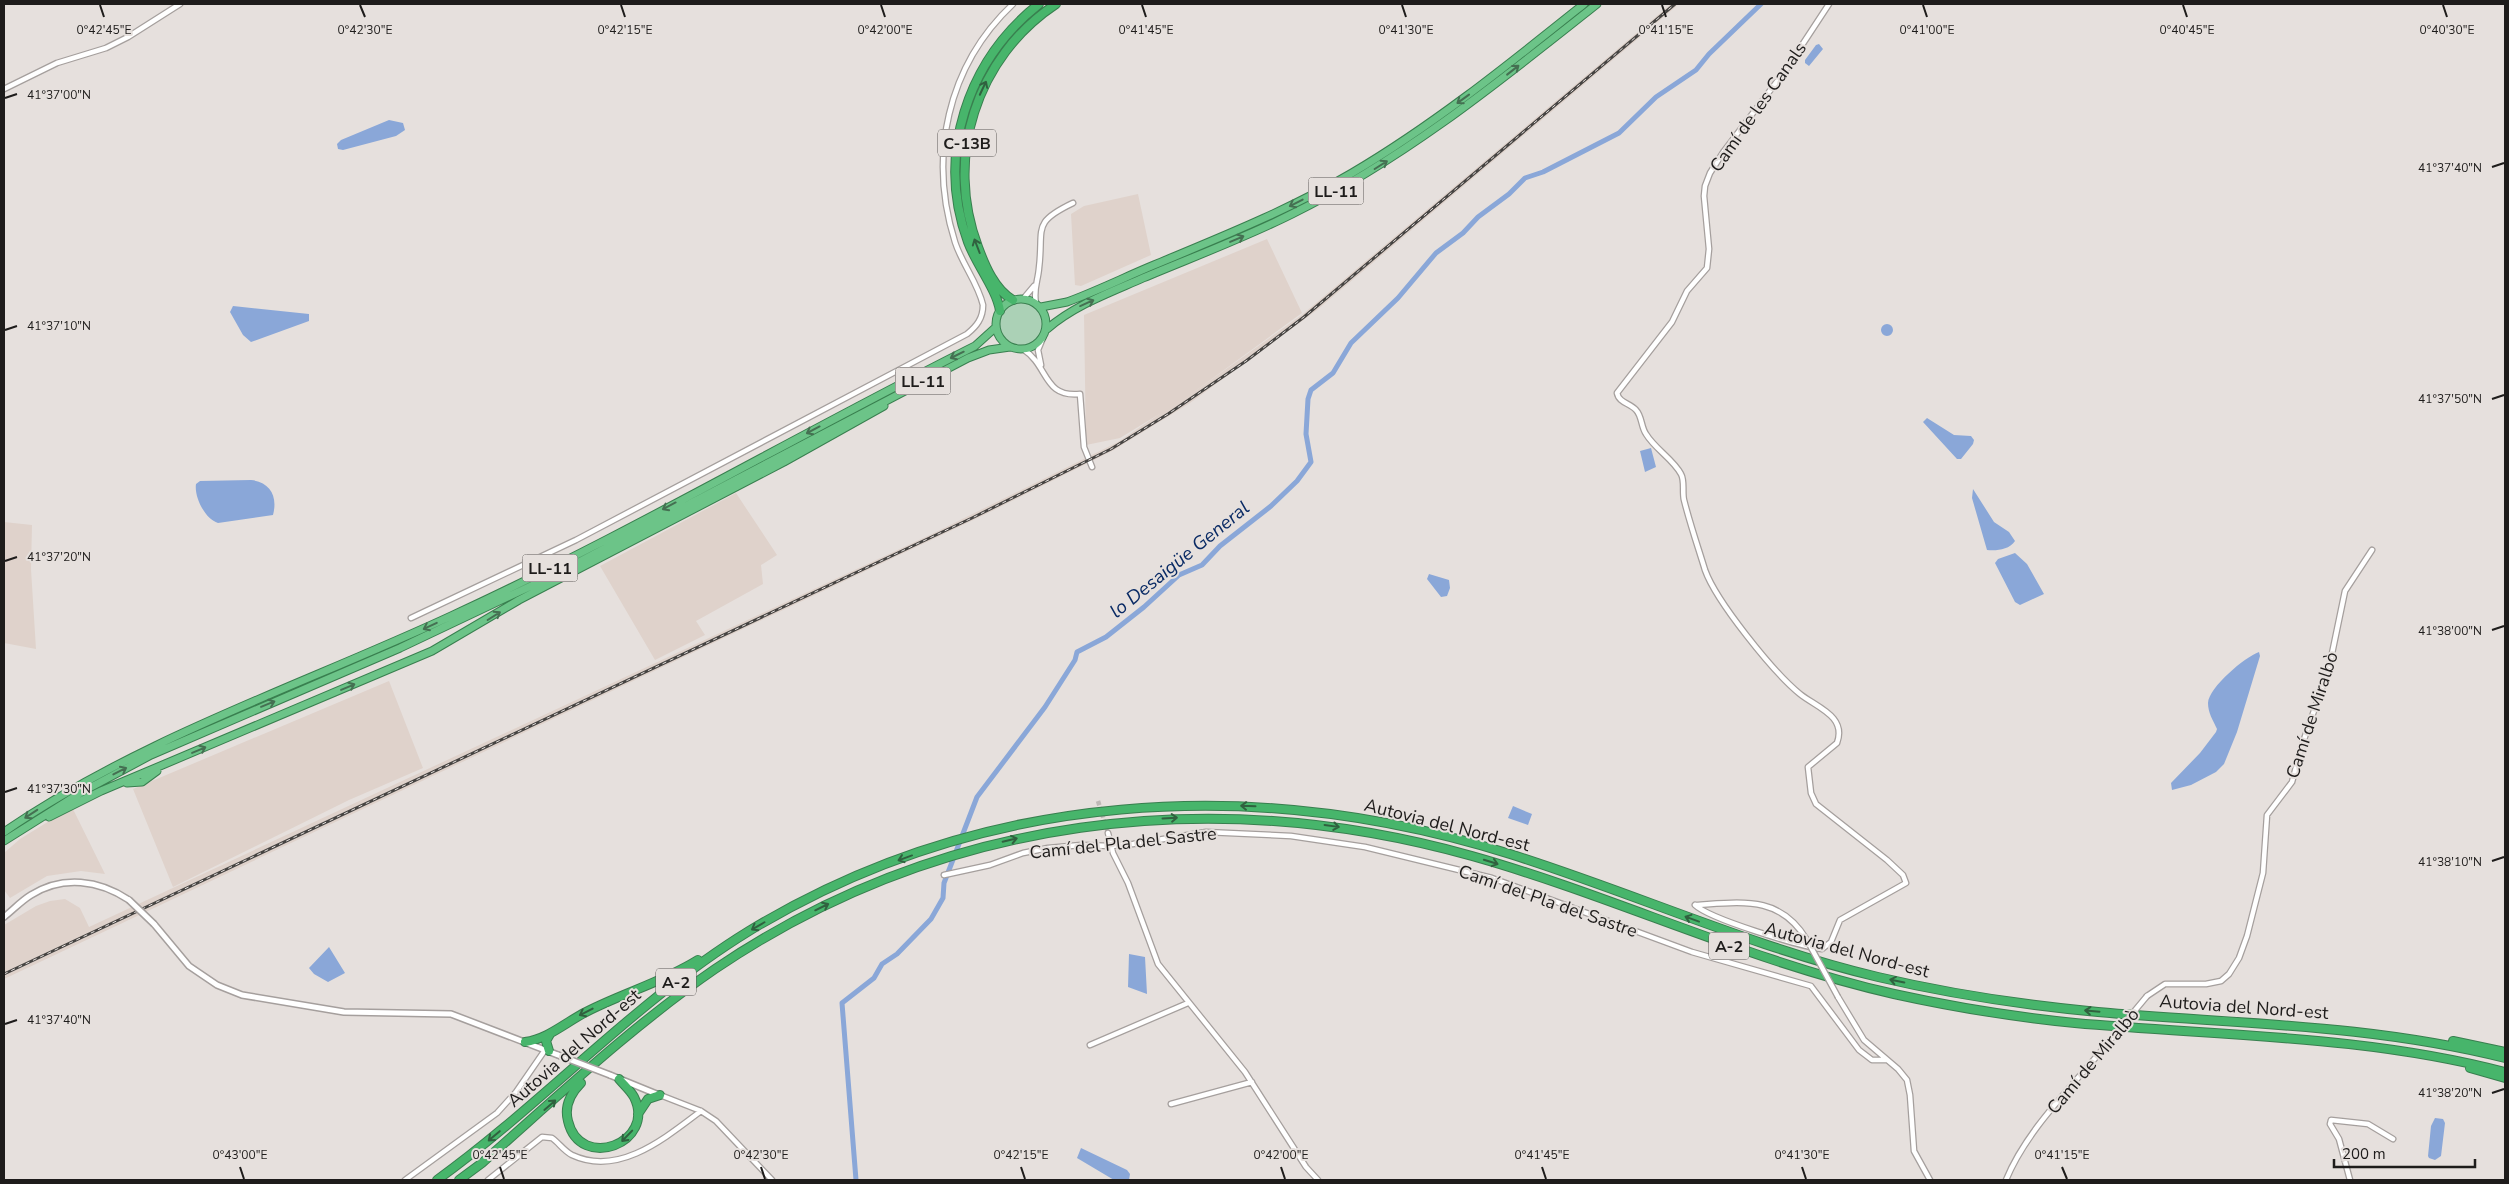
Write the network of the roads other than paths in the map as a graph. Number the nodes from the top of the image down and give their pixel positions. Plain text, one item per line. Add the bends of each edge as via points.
1 (180, 4) edge
2 (1013, 4) edge
3 (1038, 4) edge
4 (1056, 4) edge
5 (1584, 4) edge
6 (1597, 4) edge
7 (1829, 4) edge
8 (4, 89) edge
9 (1073, 202) dead end
10 (1034, 286) junction
11 (1023, 298) junction
12 (1013, 300) junction
13 (1038, 305) junction
14 (1000, 310) junction
15 (996, 327) junction
16 (1046, 329) junction
17 (1043, 338) junction
18 (1010, 347) junction
19 (1023, 349) junction
20 (1041, 366) junction
21 (942, 371) junction
22 (1092, 467) dead end
23 (2372, 550) dead end
24 (411, 618) dead end
25 (4, 832) edge
26 (1108, 833) tunnel mouth
27 (11, 836) junction
28 (4, 841) edge
29 (1111, 846) junction
30 (944, 875) dead end
31 (4, 917) edge
32 (724, 947) junction
33 (710, 972) junction
34 (1188, 1003) junction
35 (2246, 1021) junction
36 (552, 1032) junction
37 (525, 1042) junction
38 (1090, 1045) dead end
39 (547, 1050) junction
40 (2505, 1052) edge
41 (2416, 1053) junction
42 (2505, 1058) edge
43 (1887, 1060) junction
44 (2505, 1072) edge
45 (2505, 1078) edge
46 (619, 1079) junction
47 (1252, 1082) junction
48 (660, 1095) junction
49 (1171, 1104) dead end
50 (701, 1111) junction
51 (638, 1115) junction
52 (2393, 1139) dead end
53 (405, 1180) edge
54 (437, 1180) edge
55 (459, 1180) edge
56 (488, 1180) edge
57 (772, 1180) edge
58 (1318, 1180) edge
59 (1930, 1180) edge
60 (2006, 1180) edge
61 (2350, 1180) edge

1 - 8 street via 106,48 57,63
2 - 24 street via 989,28 966,66 950,105 943,148 943,186 949,225 983,305 976,326 967,334 576,540
3 - 14 highway, C-13B via 1009,30 984,64 966,102 956,146 955,180 960,219
12 -> 4 highway, C-13B via 1000,290 988,270 971,226 964,184 967,139 978,98 999,59 1022,31
5 -> 13 highway, LL-11 via 1459,102 1351,174 1244,228 1067,302
16 -> 6 highway, LL-11 via 1075,308 1260,229 1372,170 1464,108
7 - 43 street, Camí de les Canals, bridge via 1785,71 1710,173 1704,196 1709,249 1707,268 1686,291 1672,322 1617,393 1619,399 1637,411 1646,435 1682,475 1684,501 1713,586 1739,625 1781,675 1836,722 1839,732 1837,743 1808,766 1815,802 1893,865 1906,880 1905,885 1840,920 1831,942 1822,949 1724,920 1696,905 1755,904 1772,907 1795,922 1806,940 1838,997 1864,1040
9 - 10 street via 1043,223
10 - 11 street
10 - 13 street
11 - 12 highway
11 - 13 highway
12 - 14 highway
13 - 16 highway via 1047,320
14 - 15 highway
15 - 18 highway via 1002,341
15 -> 25 highway, LL-11 via 979,344 593,547 403,638 137,753
16 - 17 highway
17 - 19 highway via 1032,347
17 - 20 street via 1038,350
18 - 19 highway, LL-11
18 - 21 highway, LL-11 via 983,352
19 - 20 street
20 - 22 street via 1057,391 1080,394 1084,447
27 -> 21 highway, LL-11 via 82,792 151,755 391,652 552,576
27 -> 21 highway via 112,787 142,782 168,764 432,651 519,600 804,451 931,381
23 - 60 street, Camí de Miralbò, bridge via 2346,591 2329,668 2292,782 2267,815 2263,873 2239,958 2221,981 2165,984 2147,996 2044,1120
26 - 29 street
27 - 28 highway, LL-11
29 - 30 street, Camí del Pla del Sastre via 1086,844 1048,848
29 - 34 street via 1131,889 1158,964
29 - 43 street, Camí del Pla del Sastre via 1206,832 1275,835 1350,844 1457,868 1501,881 1698,954 1811,986 1859,1050 1872,1060
31 - 37 street, bridge via 31,895 56,884 101,885 130,900 189,966 217,985 242,995 344,1012 451,1014
35 -> 32 highway, Autovia del Nord-est / A-2 via 2121,1014 2024,1004 1878,977 1746,938 1491,848 1407,827 1321,812 1225,805 1144,807 1040,821 968,838 871,871 814,896
32 -> 36 highway, A-2 via 670,976 584,1012
32 -> 54 highway, Autovia del Nord-est / A-2 via 642,1008 500,1131
33 -> 41 highway, Autovia del Nord-est / A-2 via 833,902 890,877 962,853 1056,831 1148,820 1251,818 1332,826 1415,842 1495,863 1764,958 1899,995 2059,1021 2286,1036
51 -> 33 highway, A-2 via 634,1130 624,1140 612,1147 594,1147 575,1136 568,1124 567,1108 579,1085 640,1031 702,983
55 -> 33 highway, Autovia del Nord-est / A-2
34 - 38 street
34 - 47 street
35 - 40 highway via 2264,1018 2352,1026
35 - 42 highway, Autovia del Nord-est / A-2 via 2402,1036
36 - 37 highway, A-2
36 - 39 highway via 546,1041
37 - 39 street
39 - 46 street, bridge
39 - 53 street via 496,1113
41 - 44 highway, Autovia del Nord-est / A-2
41 - 45 highway
43 - 59 street via 1908,1083 1914,1151
46 - 48 street
46 - 51 highway via 634,1098
47 - 49 street
47 - 58 street via 1306,1167
48 - 50 street
48 - 51 highway, A-2 via 648,1099
50 - 56 street via 638,1154 614,1160 579,1158 552,1138 542,1137
50 - 57 street via 720,1125
52 - 61 street via 2368,1124 2331,1120

